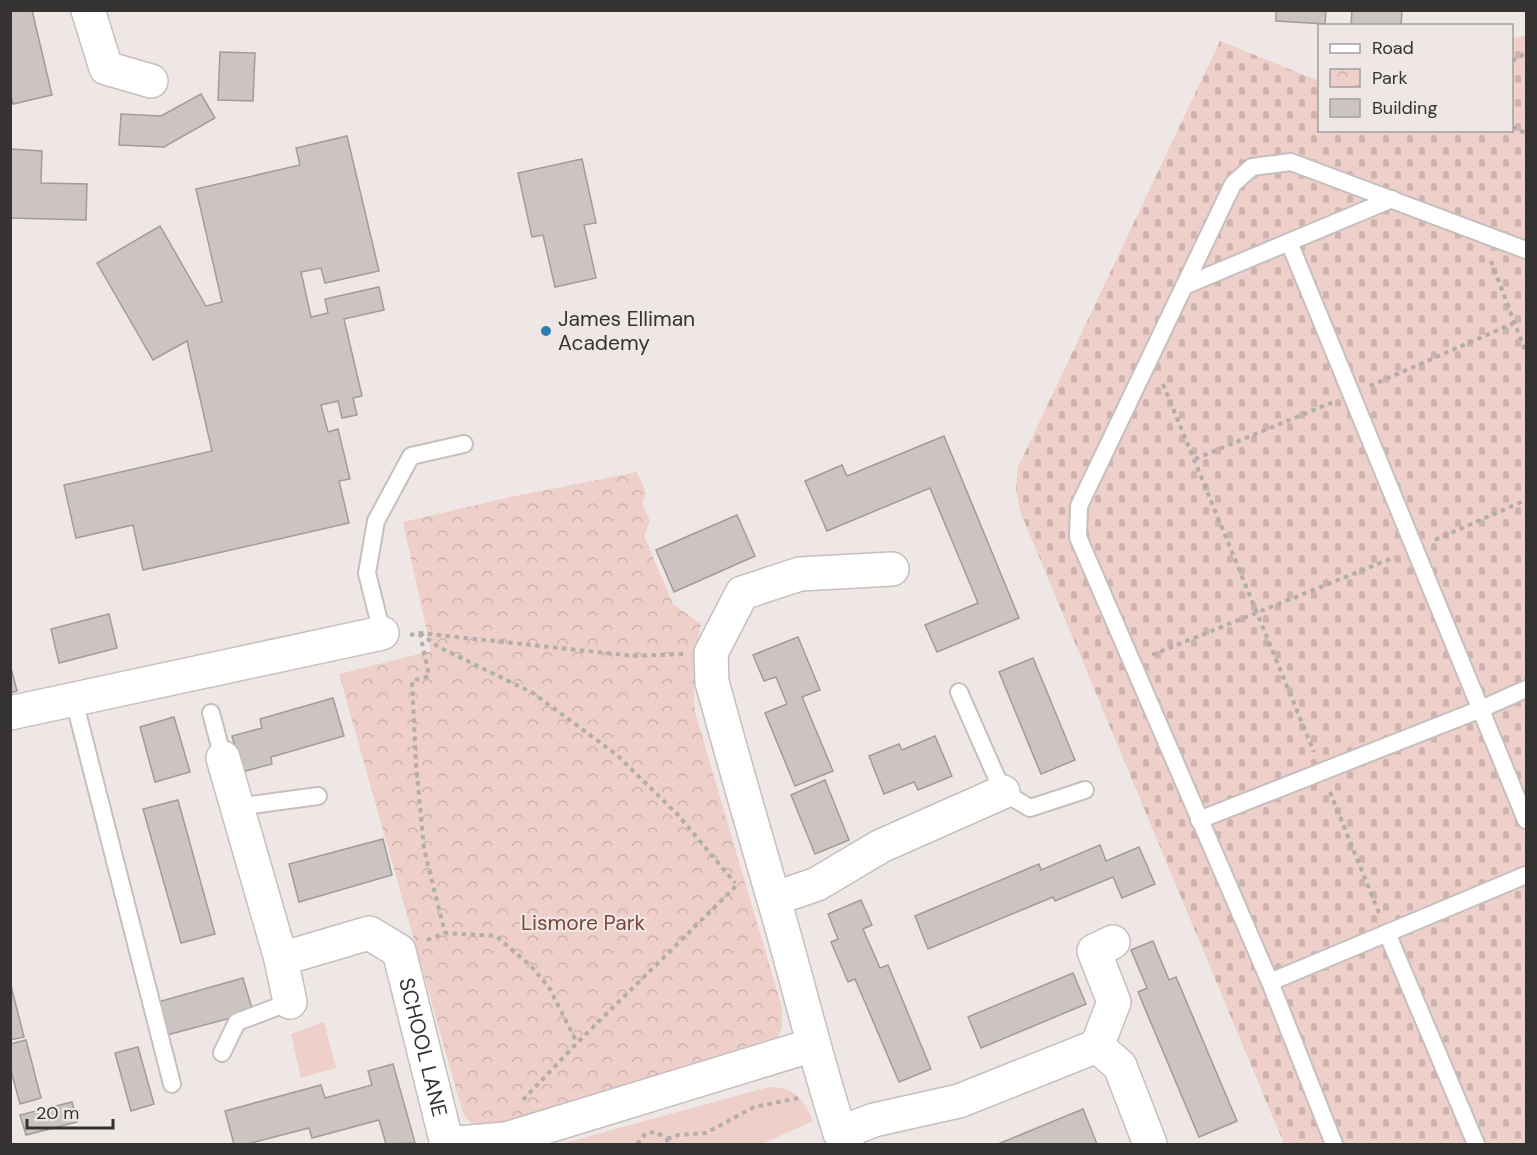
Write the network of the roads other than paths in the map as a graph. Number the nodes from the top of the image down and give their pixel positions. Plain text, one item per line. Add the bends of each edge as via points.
1 (88, 10) edge
2 (151, 81) dead end
3 (1392, 199) junction
4 (1289, 242) junction
5 (1527, 250) edge
6 (1184, 286) junction
7 (464, 444) dead end
8 (892, 569) dead end
9 (382, 633) joint
10 (1527, 689) edge
11 (959, 692) dead end
12 (74, 700) junction
13 (1481, 709) junction
14 (10, 713) edge
15 (211, 713) dead end
16 (223, 758) joint
17 (1085, 790) dead end
18 (1003, 792) junction
19 (318, 796) dead end
20 (237, 807) junction
21 (1199, 820) junction
22 (1527, 820) edge
23 (1527, 875) edge
24 (774, 899) junction
25 (1387, 933) junction
26 (1113, 942) dead end
27 (281, 959) junction
28 (1270, 982) junction
29 (290, 1002) joint
30 (813, 1046) junction
31 (1097, 1046) junction
32 (222, 1053) dead end
33 (172, 1084) dead end
34 (843, 1138) edge
35 (446, 1144) edge
36 (1150, 1144) edge
37 (1334, 1144) edge
38 (1476, 1144) edge

1 - 2 street via 106,68
3 - 4 lane
3 - 5 lane
3 - 6 lane via 1291,162 1252,167 1233,184
4 - 6 lane
4 - 13 lane
6 - 21 lane via 1079,506 1078,537
7 - 9 lane via 411,456 376,521 367,573
8 - 24 street via 800,574 742,593 711,653 712,682
9 - 12 street
10 - 13 lane
11 - 18 lane
12 - 14 street
12 - 33 lane
13 - 21 lane
13 - 22 lane
15 - 16 lane
16 - 20 street
17 - 18 lane via 1030,808
18 - 24 street via 881,846 817,884
19 - 20 lane
20 - 27 street
21 - 28 lane
23 - 25 lane
24 - 30 street
25 - 28 lane
25 - 38 lane
26 - 31 street via 1094,951 1114,1002
27 - 29 street
27 - 35 street, SCHOOL LANE via 369,933 399,951
28 - 37 lane
29 - 32 lane via 237,1022
30 - 34 street
30 - 35 street, SCHOOL LANE via 506,1139
31 - 34 street via 959,1101 874,1120
31 - 36 street via 1120,1066

